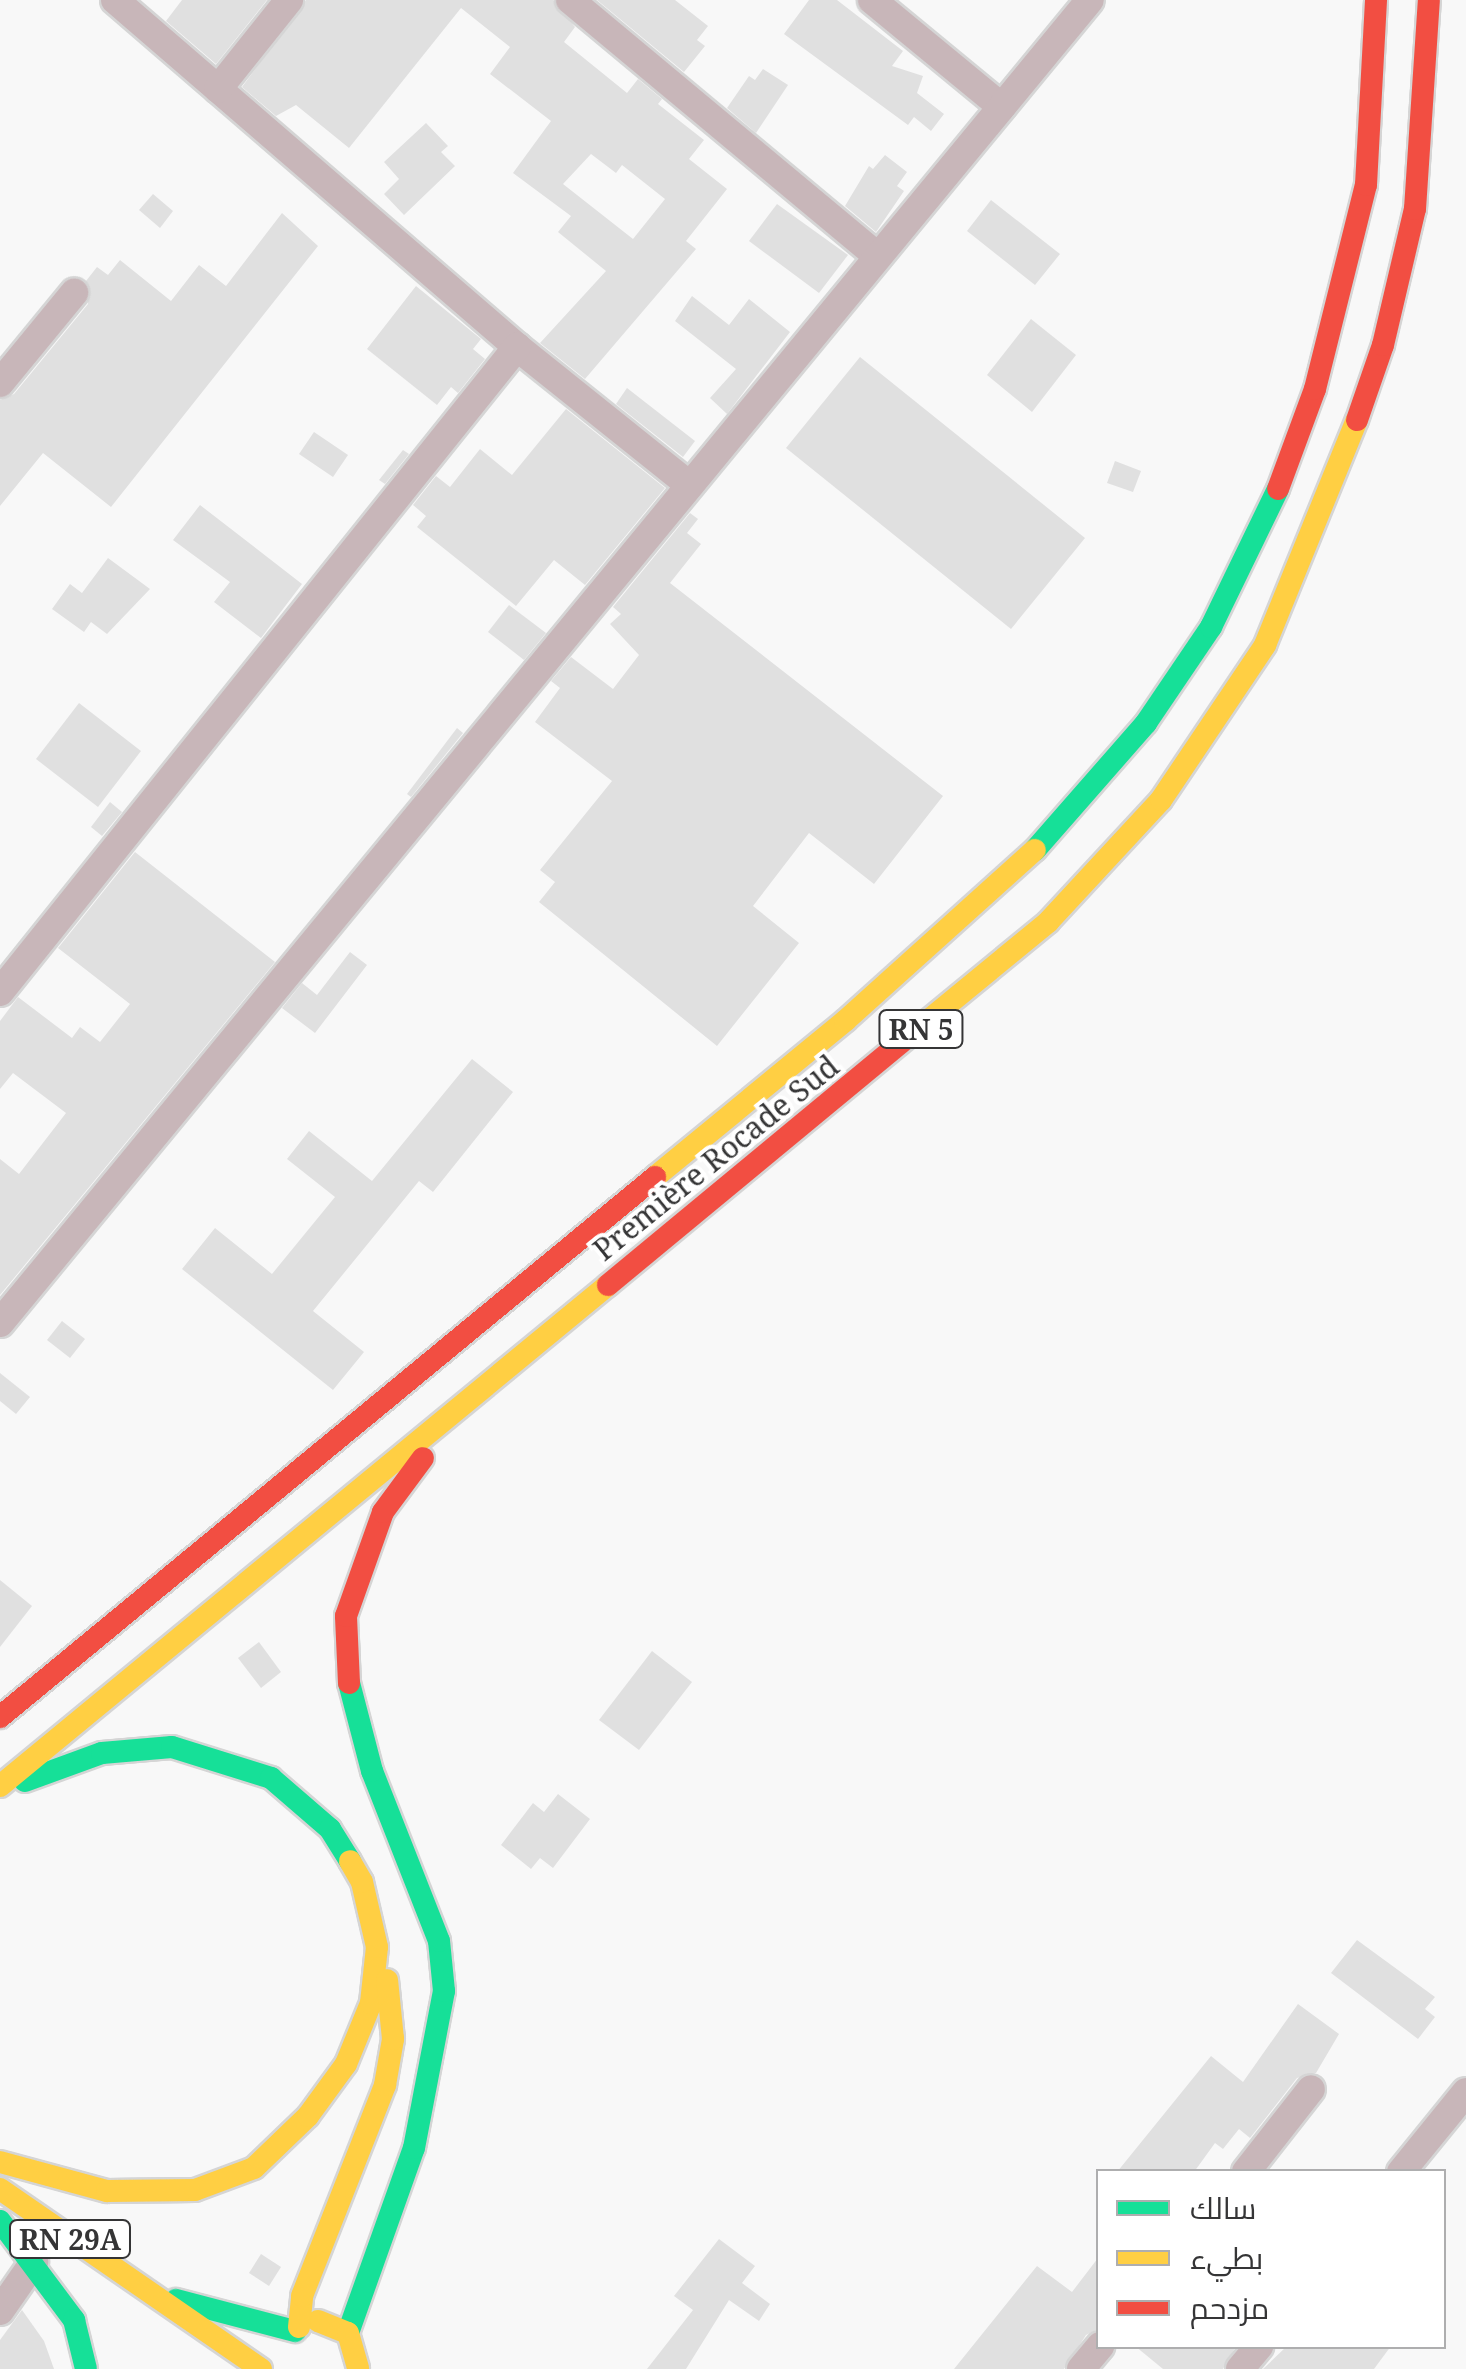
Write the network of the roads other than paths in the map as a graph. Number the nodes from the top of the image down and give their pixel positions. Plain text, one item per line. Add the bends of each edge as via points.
1 (115, 0) edge
2 (288, 0) edge
3 (570, 0) edge
4 (872, 0) edge
5 (1090, 0) edge
6 (1376, 0) edge
7 (1429, 0) edge
8 (218, 89) junction
9 (1002, 106) junction
10 (877, 256) junction
11 (74, 293) dead end
12 (517, 347) junction
13 (0, 383) edge
14 (688, 484) junction
15 (0, 992) edge
16 (0, 1322) edge
17 (498, 1372) junction
18 (0, 1717) edge
19 (0, 1786) edge
20 (0, 1797) edge
21 (377, 1947) junction
22 (1310, 2089) dead end
23 (1466, 2092) edge
24 (0, 2162) edge
25 (1248, 2169) edge
26 (1404, 2169) edge
27 (0, 2189) edge
28 (0, 2222) edge
29 (34, 2262) junction
30 (140, 2289) junction
31 (0, 2311) edge
32 (348, 2332) junction
33 (1098, 2349) edge
34 (1257, 2349) edge
35 (284, 2351) edge
36 (360, 2365) edge
37 (86, 2369) edge
38 (1081, 2369) edge
39 (1240, 2369) edge

1 - 8 street
2 - 8 street
3 - 10 street
4 - 9 street
5 - 9 street
6 - 18 main road, Première Rocade Sud / RN 5 via 1366,184 1315,389 1246,558 1146,723 1022,865 846,1020
7 - 17 main road, Première Rocade Sud / RN 5 via 1415,210 1383,345 1327,504 1265,645 1172,784 1048,922
8 - 12 street
9 - 10 street
10 - 14 street
11 - 13 street
12 - 14 street
12 - 15 street
14 - 16 street
17 - 19 main road, Première Rocade Sud / RN 5
17 - 32 main road via 383,1512 346,1616 349,1690 372,1772 439,1941 444,1991 414,2148
20 - 21 main road via 20,1782 102,1754 172,1746 238,1764 271,1778 330,1829 362,1882
21 - 24 main road via 371,2003 346,2064 308,2116 254,2168 195,2190 107,2192
21 - 35 main road via 390,1992 393,2038 385,2085
22 - 25 street
23 - 26 street
27 - 30 main road, RN 29A
28 - 29 main road
29 - 31 street
29 - 37 main road via 74,2320
30 - 35 main road
30 - 35 main road
32 - 35 main road via 325,2321
32 - 36 main road
33 - 38 street
34 - 39 street

